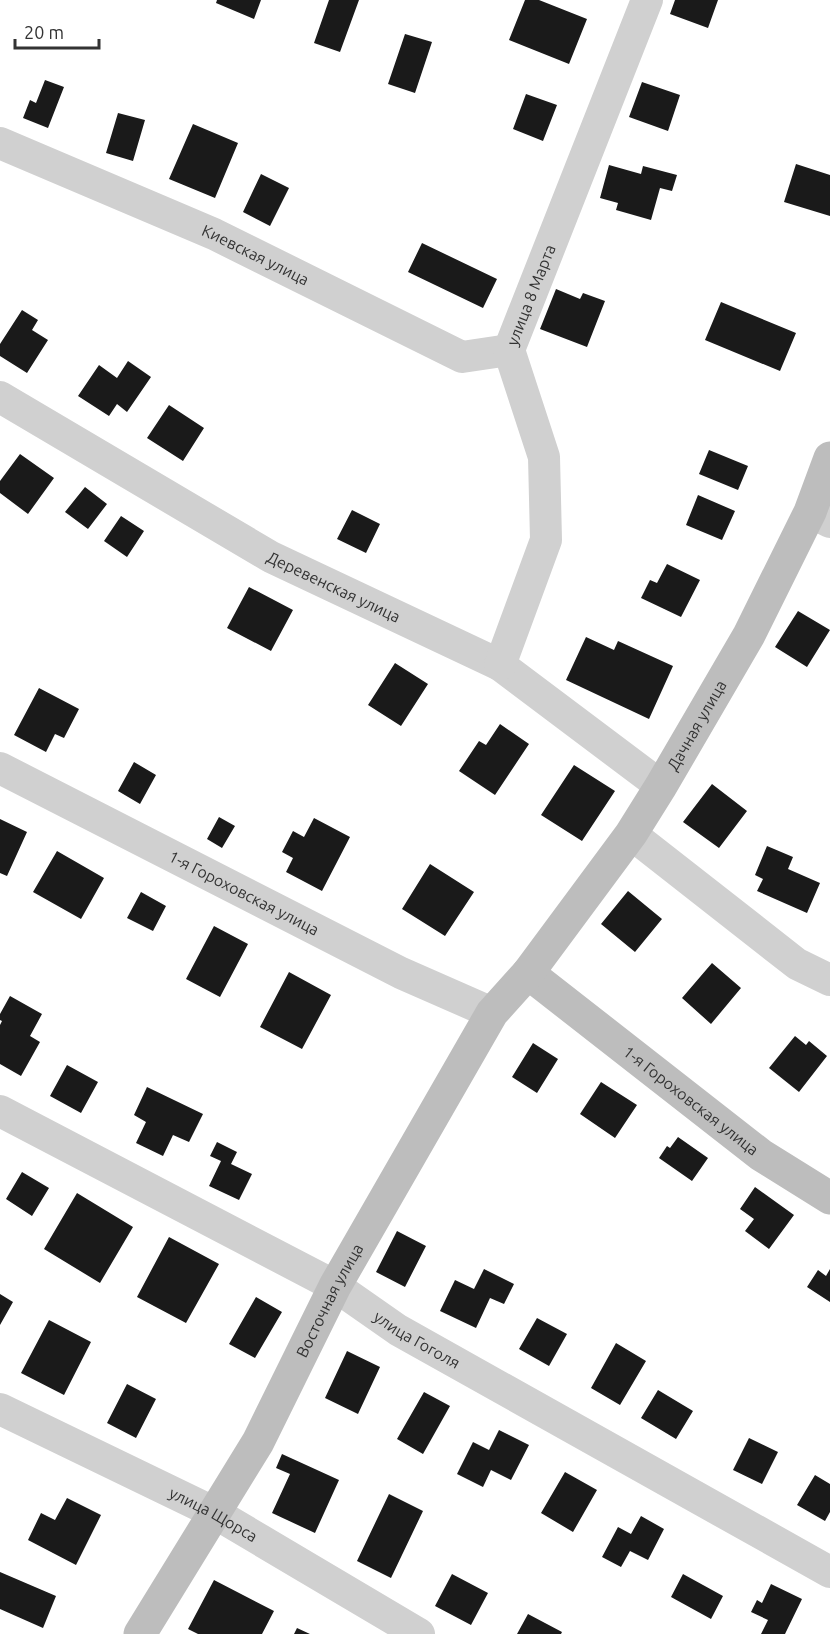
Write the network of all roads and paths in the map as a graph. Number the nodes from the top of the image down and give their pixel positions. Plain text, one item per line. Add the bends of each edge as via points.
1 (647, 0) edge
2 (0, 143) edge
3 (510, 350) junction
4 (0, 397) edge
5 (830, 458) edge
6 (820, 517) edge
7 (500, 665) junction
8 (0, 768) edge
9 (661, 786) junction
10 (631, 834) junction
11 (528, 973) junction
12 (830, 980) edge
13 (492, 1013) junction
14 (0, 1111) edge
15 (830, 1198) edge
16 (335, 1287) junction
17 (0, 1409) edge
18 (213, 1512) junction
19 (830, 1572) edge
20 (140, 1634) edge
21 (419, 1634) edge

1 - 3 street, улица 8 Марта
2 - 3 street, Киевская улица via 214,234 462,357
3 - 7 street, улица 8 Марта via 544,457 546,540
4 - 7 street, Деревенская улица via 271,557
5 - 6 street, Дачная улица
6 - 9 street, Дачная улица
7 - 9 street, Деревенская улица
8 - 13 street, 1-я Гороховская улица via 401,973
9 - 10 street, Дачная улица
10 - 11 street, Дачная улица
10 - 12 street via 797,964
11 - 13 street, Восточная улица
11 - 15 street, 1-я Гороховская улица via 761,1155
13 - 16 street, Восточная улица
14 - 16 street, улица Гоголя
16 - 18 street, Восточная улица via 258,1442
16 - 19 street, улица Гоголя via 399,1330
17 - 18 street, улица Щорса
18 - 20 street, Восточная улица
18 - 21 street, улица Щорса

